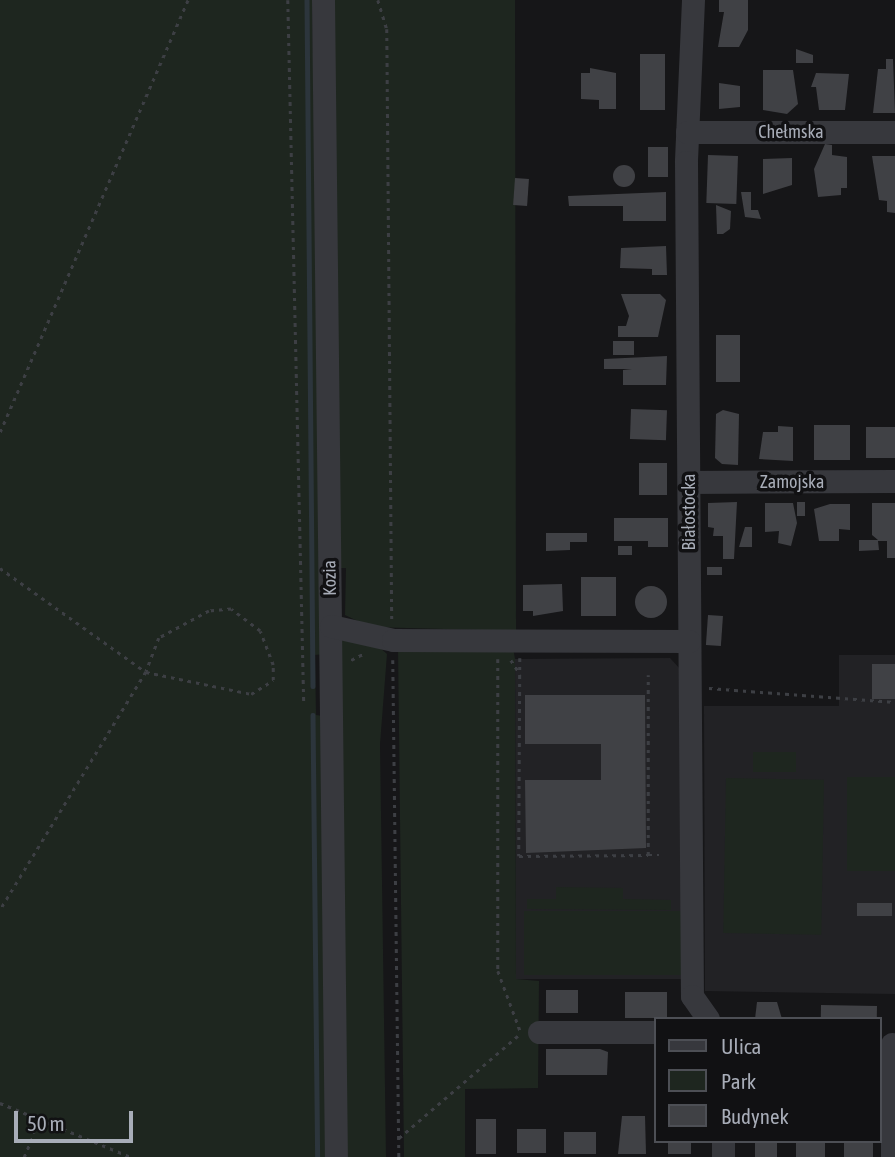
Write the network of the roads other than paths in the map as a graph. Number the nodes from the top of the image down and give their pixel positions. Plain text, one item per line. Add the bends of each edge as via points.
1 (323, 0) edge
2 (693, 0) edge
3 (688, 132) junction
4 (895, 132) edge
5 (895, 481) edge
6 (689, 482) junction
7 (331, 626) junction
8 (689, 641) junction
9 (707, 1017) edge
10 (654, 1032) edge
11 (530, 1033) road end
12 (892, 1044) dead end
13 (336, 1157) edge
14 (892, 1157) edge

1 - 7 street, Kozia
2 - 3 street, Białostocka
3 - 4 street, Chełmska
3 - 6 street, Białostocka
5 - 6 street, Zamojska
6 - 8 street, Białostocka
7 - 8 street via 387,640
7 - 13 street, Kozia
8 - 9 street, Białostocka via 692,996
10 - 11 street
12 - 14 street

